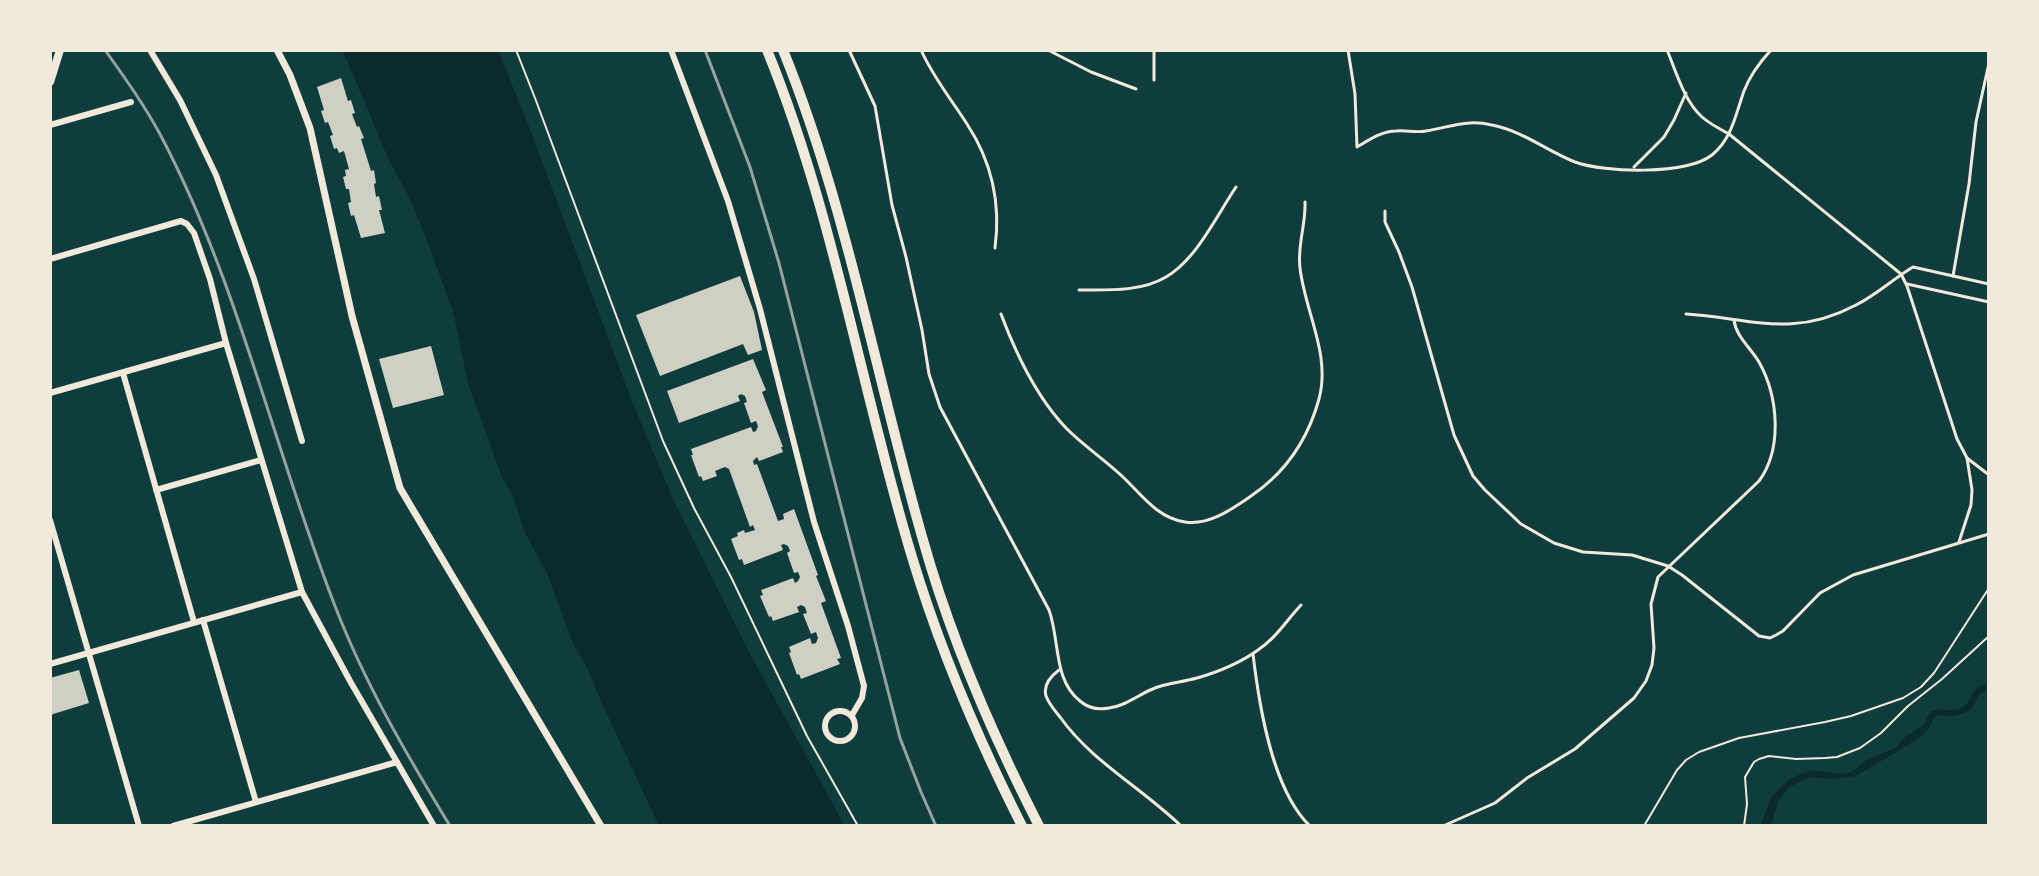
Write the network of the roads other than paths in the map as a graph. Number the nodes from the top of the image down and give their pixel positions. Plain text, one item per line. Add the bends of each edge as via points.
1 (60, 50) edge
2 (150, 50) edge
3 (277, 50) edge
4 (671, 50) edge
5 (767, 50) edge
6 (783, 50) edge
7 (849, 50) edge
8 (921, 50) edge
9 (1048, 50) edge
10 (1154, 50) edge
11 (1348, 50) edge
12 (1667, 50) edge
13 (1771, 50) edge
14 (1989, 63) edge
15 (1154, 80) dead end
16 (50, 82) edge
17 (1136, 89) dead end
18 (1686, 93) junction
19 (131, 102) dead end
20 (50, 125) edge
21 (1729, 134) junction
22 (1632, 169) junction
23 (1236, 187) dead end
24 (1305, 202) dead end
25 (1385, 211) dead end
26 (995, 248) dead end
27 (50, 259) edge
28 (1901, 274) junction
29 (1953, 276) junction
30 (1907, 284) junction
31 (1989, 284) edge
32 (1079, 290) dead end
33 (1989, 302) edge
34 (1001, 314) dead end
35 (1686, 314) dead end
36 (1734, 320) junction
37 (226, 343) junction
38 (123, 373) junction
39 (50, 393) edge
40 (302, 441) dead end
41 (1967, 458) junction
42 (261, 460) junction
43 (1989, 475) edge
44 (156, 490) junction
45 (50, 520) edge
46 (1989, 534) edge
47 (1959, 542) junction
48 (1668, 566) junction
49 (302, 592) junction
50 (1301, 605) dead end
51 (203, 620) junction
52 (194, 622) junction
53 (89, 653) junction
54 (1253, 653) junction
55 (50, 664) edge
56 (1060, 670) junction
57 (852, 715) junction
58 (397, 762) junction
59 (256, 802) junction
60 (139, 826) edge
61 (173, 826) edge
62 (434, 826) edge
63 (601, 826) edge
64 (1022, 826) edge
65 (1039, 826) edge
66 (1181, 826) edge
67 (1310, 826) edge
68 (1443, 826) edge

1 - 16 main road
2 - 40 street via 216,175 254,279
3 - 63 street via 310,128 352,316 400,488
4 - 57 street via 732,214 814,522 852,641 864,686
5 - 64 highway via 829,234 890,478 931,615 976,731
6 - 65 highway via 845,239 941,599 985,716
7 - 56 lane via 875,106 931,384 1049,610
8 - 26 lane via 987,163 997,203
9 - 17 lane
10 - 15 lane
11 - 22 lane via 1357,147 1386,132 1483,123 1521,134 1584,165
12 - 18 lane
13 - 21 lane via 1749,81
14 - 29 lane
18 - 21 lane via 1703,118
18 - 22 lane via 1664,137
19 - 20 street
21 - 22 lane via 1700,161 1676,168
21 - 28 lane
23 - 32 lane via 1188,259 1166,278 1137,287
24 - 34 lane via 1299,256 1320,348 1321,389 1313,418 1281,471 1259,491 1206,521 1178,521 1153,508 1059,420 1029,374
25 - 48 lane via 1450,425 1473,476 1509,514 1554,543
27 - 37 street via 181,221 194,233
28 - 29 lane via 1913,267
28 - 30 lane
28 - 36 lane via 1864,301 1826,318 1779,325
29 - 31 lane
30 - 33 lane
30 - 41 lane
35 - 36 lane
36 - 48 lane via 1769,389 1773,451 1759,481
37 - 38 street
37 - 42 street
38 - 39 street
38 - 44 street
41 - 43 lane
41 - 47 lane via 1971,505
42 - 44 street
42 - 49 street
44 - 52 street
45 - 53 street
46 - 47 lane
47 - 48 lane via 1829,586 1770,638 1759,636
48 - 68 lane via 1653,594 1652,665 1634,698 1575,749 1495,803
49 - 51 street
49 - 58 street
50 - 54 lane
51 - 52 street
51 - 59 street
52 - 53 street
53 - 55 street
53 - 60 street
54 - 56 lane via 1210,674 1156,688 1110,708 1081,702
54 - 67 lane via 1277,763 1293,805
56 - 66 lane via 1045,689 1067,727
57 - 57 street via 843,710 829,715 825,724 830,737 849,739 856,725
58 - 59 street
58 - 62 street
59 - 61 street

